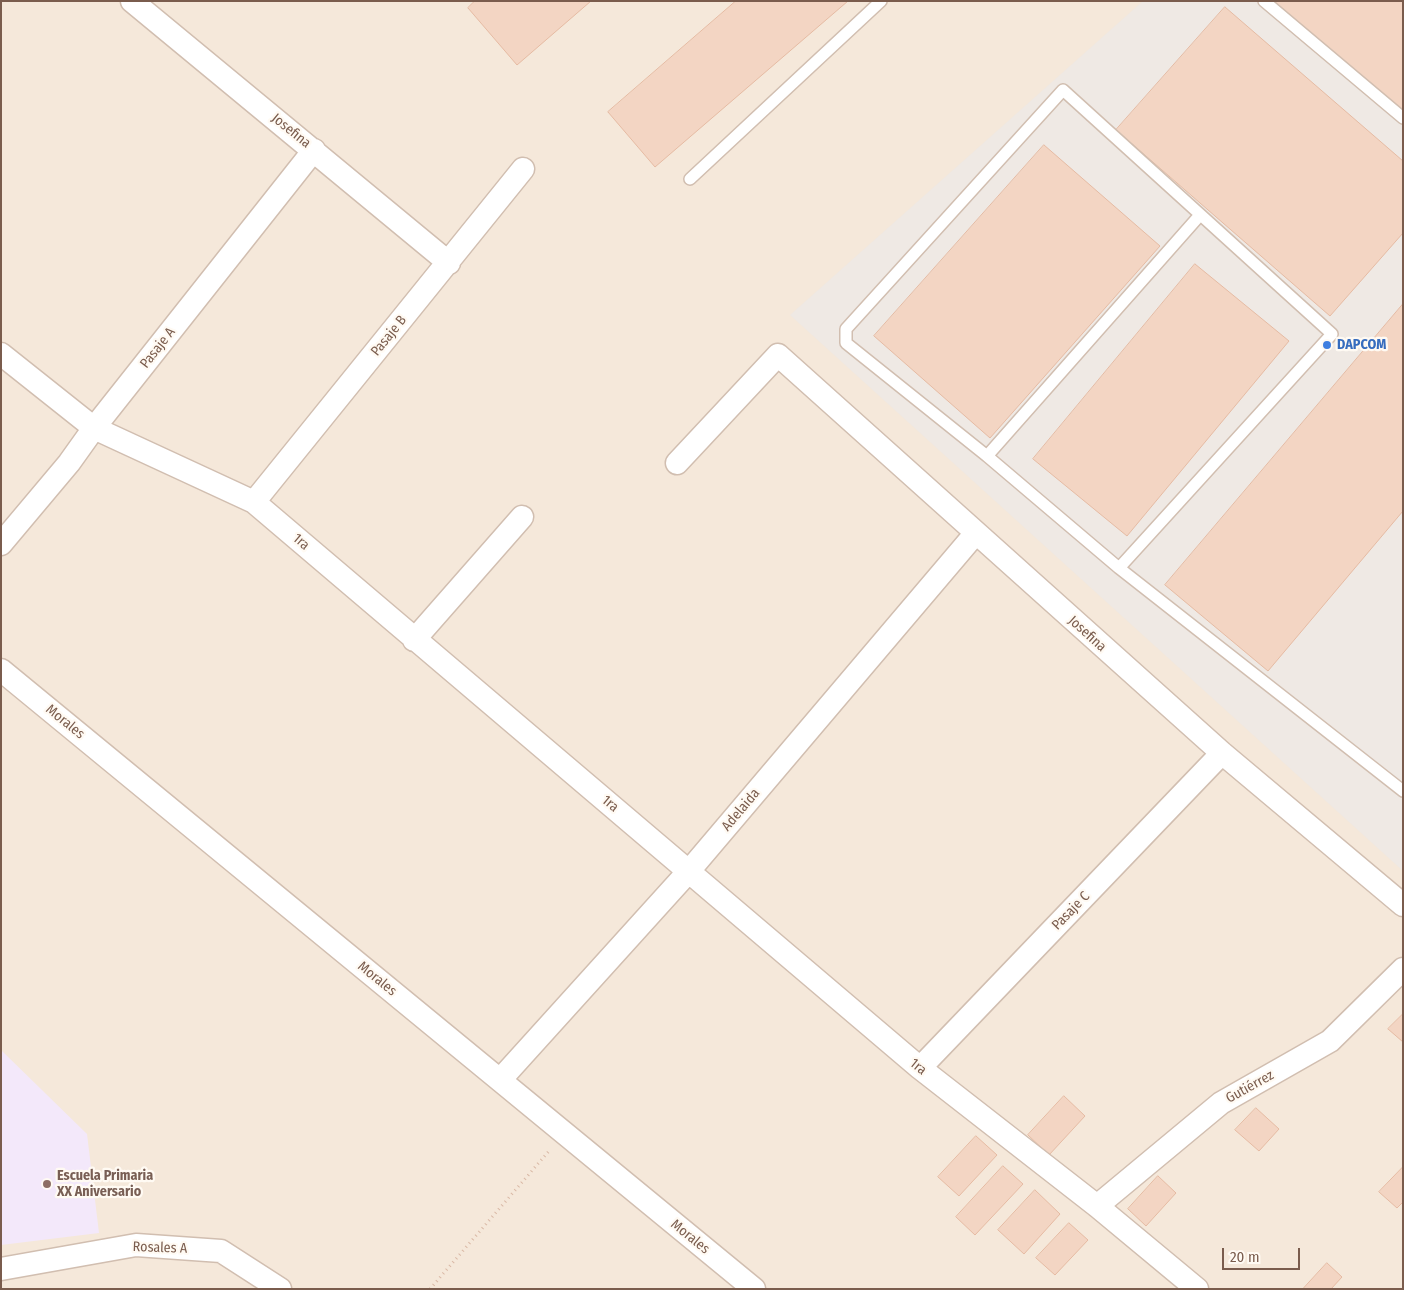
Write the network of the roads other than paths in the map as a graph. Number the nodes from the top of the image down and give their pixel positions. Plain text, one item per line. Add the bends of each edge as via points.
1 (132, 1) edge
2 (881, 1) edge
3 (1264, 1) edge
4 (1403, 118) edge
5 (314, 150) junction
6 (523, 169) dead end
7 (690, 178) dead end
8 (1200, 215) junction
9 (449, 262) junction
10 (1, 354) edge
11 (94, 428) junction
12 (987, 456) junction
13 (677, 463) dead end
14 (254, 502) junction
15 (522, 517) dead end
16 (975, 534) junction
17 (1, 544) edge
18 (1119, 568) junction
19 (414, 640) junction
20 (1, 670) edge
21 (1222, 753) junction
22 (1403, 791) edge
23 (689, 871) junction
24 (1403, 905) edge
25 (1403, 969) edge
26 (920, 1068) junction
27 (500, 1080) junction
28 (1097, 1206) junction
29 (1, 1269) edge
30 (280, 1289) edge
31 (754, 1289) edge
32 (1197, 1289) edge

1 - 5 street, Josefina
2 - 7 lane
3 - 4 lane
5 - 9 street, Josefina
5 - 11 street, Pasaje A
6 - 9 street, Pasaje B
8 - 12 lane
8 - 12 lane via 1062,90 846,329 846,343
8 - 18 lane via 1332,334
9 - 14 street, Pasaje B
10 - 11 street, 1ra
11 - 14 street, 1ra
11 - 17 street, Pasaje A
12 - 18 lane
13 - 16 street, Josefina via 778,355
14 - 19 street, 1ra
15 - 19 street
16 - 21 street, Josefina
16 - 23 street, Adelaida
18 - 22 lane
19 - 23 street, 1ra
20 - 27 street, Morales
21 - 24 street, Josefina
21 - 26 street, Pasaje C
23 - 26 street, 1ra
23 - 27 street, Adelaida
25 - 28 street, Gutiérrez via 1330,1042 1221,1103
26 - 28 street, 1ra
27 - 31 street, Morales
28 - 32 street, 1ra
29 - 30 street, Rosales A via 136,1245 221,1251

